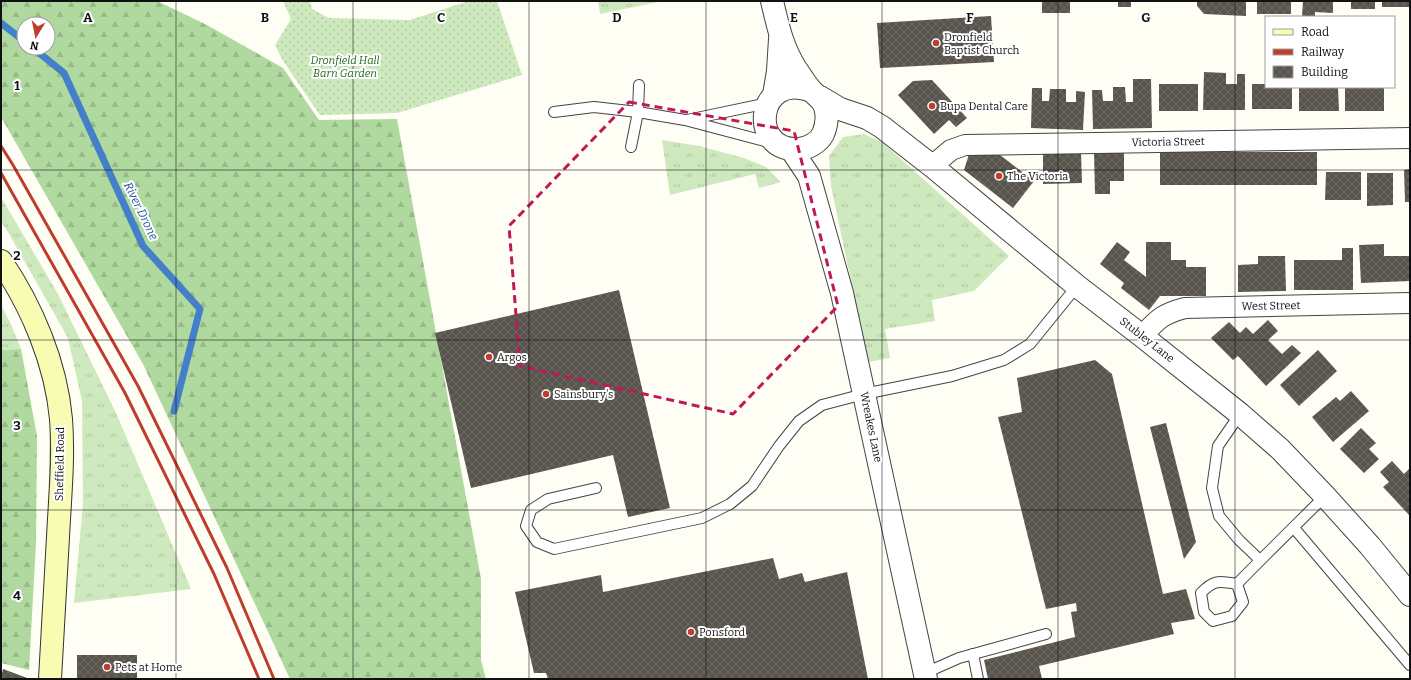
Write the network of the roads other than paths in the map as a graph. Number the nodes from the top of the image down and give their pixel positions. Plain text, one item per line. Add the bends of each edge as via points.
1 (772, 1) edge
2 (780, 38) junction
3 (638, 85) dead end
4 (816, 94) junction
5 (771, 99) junction
6 (554, 112) dead end
7 (638, 112) junction
8 (858, 116) junction
9 (685, 120) junction
10 (1410, 138) edge
11 (818, 140) junction
12 (631, 147) dead end
13 (785, 147) junction
14 (932, 166) junction
15 (809, 176) junction
16 (1, 262) edge
17 (1077, 286) junction
18 (1410, 303) edge
19 (1142, 336) junction
20 (864, 394) junction
21 (1240, 414) junction
22 (596, 488) dead end
23 (1325, 496) junction
24 (1294, 528) junction
25 (1260, 560) junction
26 (1237, 584) junction
27 (1410, 595) edge
28 (1046, 634) dead end
29 (973, 654) junction
30 (1410, 665) edge
31 (925, 676) edge
32 (50, 679) edge
33 (978, 679) edge

1 - 2 street, Wreakes Lane
2 - 4 street, Wreakes Lane via 796,69
2 - 5 street, Wreakes Lane via 778,71
3 - 7 lane
4 - 5 street via 802,87 792,87 782,89
4 - 8 street, Stubley Lane
4 - 11 street, Wreakes Lane via 825,106 828,116 826,127
5 - 9 lane
5 - 13 street, Wreakes Lane via 764,121 772,138
6 - 7 lane via 594,107
7 - 9 lane
7 - 12 lane
8 - 11 street via 840,122
8 - 14 street, Stubley Lane via 882,127
9 - 13 lane
10 - 14 street, Victoria Street via 965,145 951,150
11 - 13 street via 803,149
11 - 15 street, Wreakes Lane
13 - 15 street, Wreakes Lane
14 - 17 street, Stubley Lane
15 - 20 street, Wreakes Lane via 842,293
16 - 32 main road, Sheffield Road via 17,285 38,330 53,376 60,418 62,456
17 - 19 street, Stubley Lane
17 - 20 lane via 1030,344 1004,360 952,376
18 - 19 street, West Street via 1185,308 1169,312 1155,321
19 - 21 street, Stubley Lane
20 - 22 lane via 822,405 799,421 752,486 730,504 702,518 554,548 537,542 526,526 531,510 548,499
20 - 31 street, Wreakes Lane
21 - 23 street, Stubley Lane via 1280,449
21 - 25 lane via 1218,446 1212,488 1219,516
23 - 24 lane
23 - 27 street, Stubley Lane
24 - 25 lane
24 - 30 lane
25 - 26 lane
26 - 26 lane via 1242,602 1232,616 1213,621 1204,612 1201,593 1209,584 1221,581
28 - 29 lane
29 - 31 lane via 958,658
29 - 33 lane

